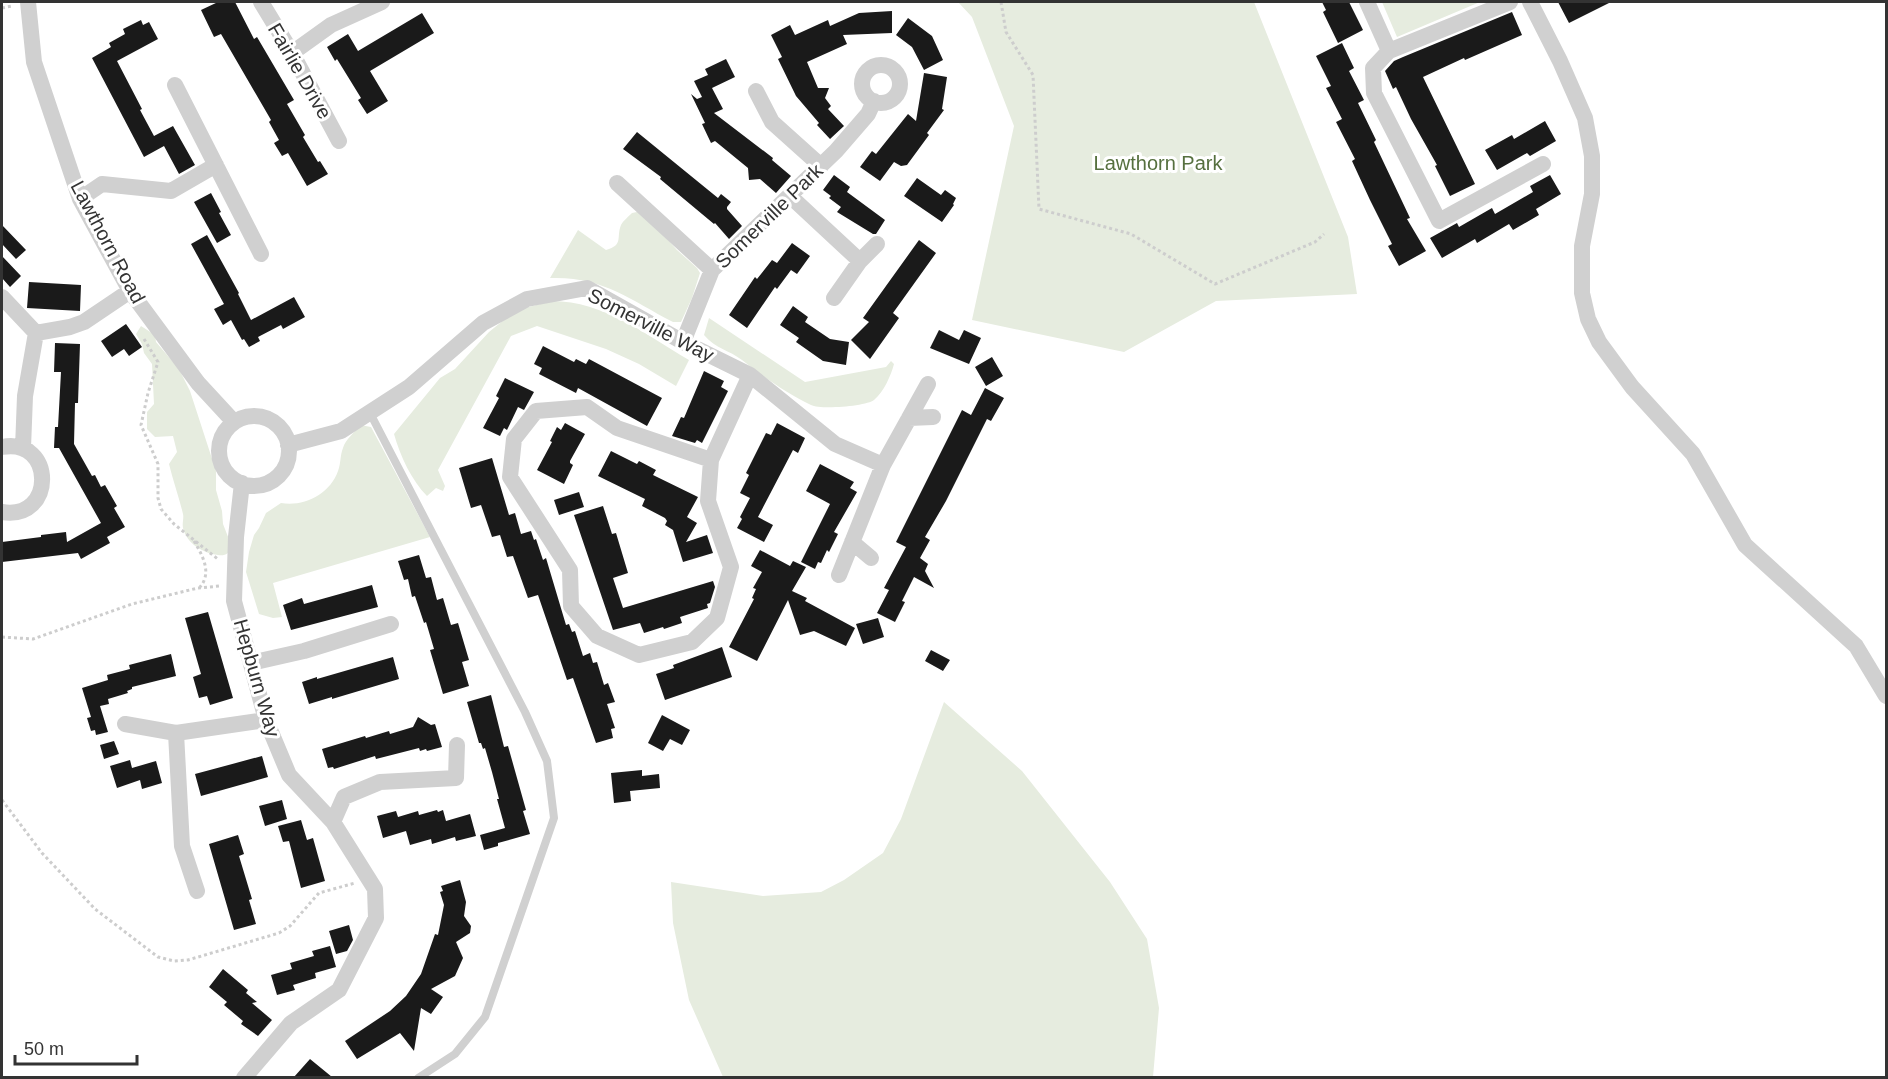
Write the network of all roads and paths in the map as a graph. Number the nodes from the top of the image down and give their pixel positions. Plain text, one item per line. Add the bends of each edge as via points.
1 (28, 2) edge
2 (261, 2) edge
3 (382, 2) edge
4 (1001, 2) edge
5 (1367, 2) edge
6 (1510, 2) edge
7 (1532, 2) edge
8 (1389, 51) junction
9 (292, 53) junction
10 (175, 86) dead end
11 (756, 91) dead end
12 (874, 101) dead end
13 (339, 141) dead end
14 (1543, 164) dead end
15 (216, 165) junction
16 (821, 166) junction
17 (617, 183) dead end
18 (790, 196) junction
19 (80, 199) junction
20 (1324, 234) dead end
21 (877, 244) dead end
22 (261, 254) dead end
23 (860, 261) junction
24 (712, 270) junction
25 (130, 291) junction
26 (2, 297) edge
27 (834, 298) dead end
28 (139, 332) dead end
29 (36, 333) junction
30 (683, 342) junction
31 (750, 375) junction
32 (928, 384) dead end
33 (370, 412) junction
34 (933, 417) dead end
35 (909, 418) junction
36 (234, 422) junction
37 (288, 445) junction
38 (2, 447) edge
39 (23, 448) junction
40 (711, 460) junction
41 (883, 465) junction
42 (242, 483) junction
43 (2, 512) edge
44 (193, 539) junction
45 (852, 542) junction
46 (870, 558) dead end
47 (839, 575) dead end
48 (232, 585) junction
49 (198, 588) junction
50 (390, 624) dead end
51 (2, 637) edge
52 (251, 663) junction
53 (1887, 696) edge
54 (266, 720) junction
55 (125, 724) dead end
56 (176, 733) junction
57 (457, 745) dead end
58 (2, 800) edge
59 (333, 822) junction
60 (367, 876) junction
61 (197, 891) dead end
62 (244, 1077) edge
63 (418, 1077) edge

1 - 19 street, Lawthorn Road via 34,62
2 - 9 street, Fairlie Drive
3 - 9 street via 331,26
4 - 20 path via 1006,32 1033,75 1040,209 1131,234 1215,284 1315,242
5 - 8 street
6 - 8 street
7 - 53 street via 1585,118 1592,156 1592,194 1582,246 1582,292 1588,319 1599,342 1632,387 1693,454 1745,545 1856,646
8 - 14 street via 1373,68 1374,93 1439,220
9 - 13 street, Fairlie Drive
10 - 15 street
11 - 16 street via 772,122
12 - 16 street, Somerville Park via 868,114
15 - 19 street via 171,192 102,184
15 - 22 street
16 - 18 street, Somerville Park
17 - 24 street
18 - 23 street
18 - 24 street, Somerville Park
19 - 25 street, Lawthorn Road
21 - 23 street
23 - 27 street
24 - 30 street, Somerville Park
25 - 29 street via 84,322
25 - 36 street, Lawthorn Road via 198,383
26 - 29 street
28 - 44 path via 158,362 141,425 158,465 158,498 161,509
29 - 39 street via 25,396
30 - 31 street, Somerville Way
30 - 33 street, Somerville Way via 587,288 527,299 483,323 409,387
31 - 40 street
31 - 41 street, Somerville Way via 835,444
32 - 35 street
33 - 37 street, Somerville Way via 341,431
33 - 63 lane via 525,712 547,761 554,818 485,1017 455,1054
34 - 35 street
35 - 41 street
36 - 37 street via 255,416 269,419 284,433
36 - 42 street via 225,430 219,454 224,468
37 - 42 street via 287,461 273,480 264,484
38 - 39 street
39 - 43 street via 42,470 42,489 38,498 23,510
40 - 40 street via 708,501 731,567 717,618 692,642 639,655 597,636 571,606 570,570 510,477 514,439 536,411 587,407 617,429
41 - 45 street
42 - 48 street, Hepburn Way
44 - 48 path via 218,558
44 - 49 path via 206,573
45 - 46 street
45 - 47 street
48 - 49 path
48 - 52 street, Hepburn Way
49 - 51 path via 132,604 33,639
50 - 52 street
52 - 54 street, Hepburn Way
54 - 56 street
54 - 59 street, Hepburn Way via 289,775
55 - 56 street
56 - 61 street via 182,846
57 - 59 street via 456,778 380,782 344,797
58 - 60 path via 42,854 95,909 158,957 174,961 279,933 319,893
59 - 60 street, Hepburn Way
60 - 62 street, Hepburn Way via 375,889 376,918 339,990 291,1023

